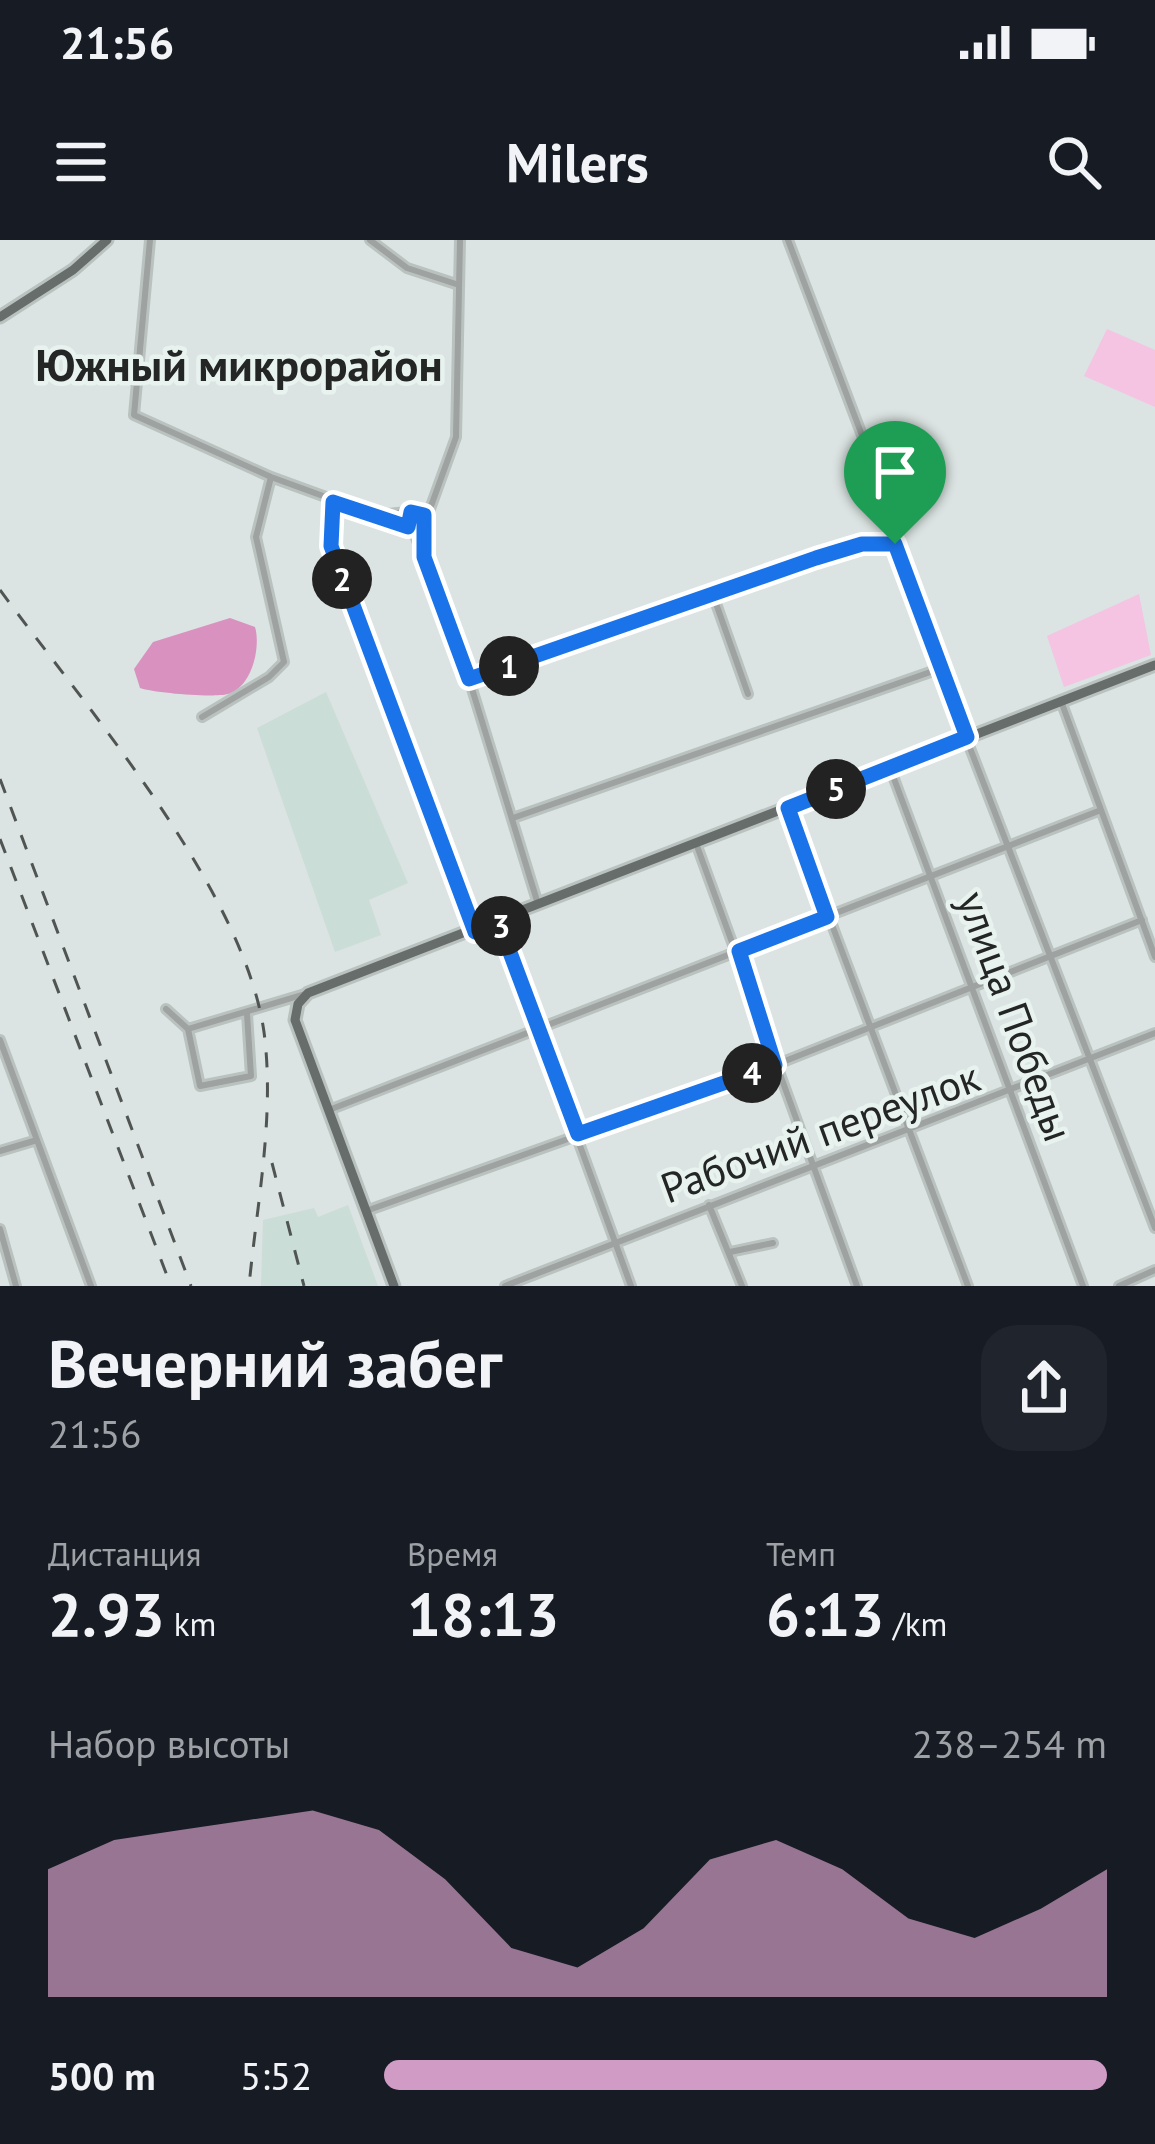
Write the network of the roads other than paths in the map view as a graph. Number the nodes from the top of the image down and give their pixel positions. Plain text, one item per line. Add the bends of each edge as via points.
1 (107, 240) edge
2 (150, 240) edge
3 (370, 240) edge
4 (460, 240) edge
5 (788, 240) edge
6 (459, 285) junction
7 (0, 317) edge
8 (271, 477) junction
9 (438, 495) junction
10 (333, 502) junction
11 (413, 511) junction
12 (372, 516) junction
13 (425, 523) junction
14 (411, 529) junction
15 (895, 544) junction
16 (424, 557) junction
17 (713, 595) junction
18 (1155, 665) edge
19 (939, 669) junction
20 (469, 679) junction
21 (748, 694) dead end
22 (1060, 700) junction
23 (202, 717) dead end
24 (967, 737) junction
25 (890, 768) junction
26 (788, 808) junction
27 (1101, 810) junction
28 (513, 818) junction
29 (697, 845) junction
30 (1011, 845) junction
31 (933, 875) junction
32 (539, 907) junction
33 (827, 917) junction
34 (1142, 920) junction
35 (499, 923) junction
36 (475, 932) junction
37 (739, 951) junction
38 (1053, 954) junction
39 (1155, 957) edge
40 (973, 984) junction
41 (308, 993) junction
42 (166, 1009) dead end
43 (247, 1014) junction
44 (869, 1025) junction
45 (539, 1028) junction
46 (188, 1029) junction
47 (1155, 1033) edge
48 (0, 1040) edge
49 (1092, 1058) junction
50 (775, 1065) junction
51 (1012, 1092) junction
52 (329, 1110) junction
53 (912, 1130) junction
54 (578, 1134) junction
55 (37, 1139) junction
56 (0, 1151) edge
57 (812, 1168) junction
58 (709, 1205) junction
59 (366, 1211) junction
60 (0, 1228) edge
61 (1155, 1228) edge
62 (615, 1241) junction
63 (773, 1243) dead end
64 (730, 1252) junction
65 (1155, 1270) edge
66 (512, 1285) edge
67 (16, 1286) edge
68 (91, 1286) edge
69 (394, 1286) edge
70 (632, 1286) edge
71 (742, 1286) edge
72 (857, 1286) edge
73 (968, 1286) edge
74 (1082, 1286) edge
75 (1119, 1286) edge

1 - 7 main road
2 - 8 street via 134,416
3 - 6 street via 406,268
4 - 6 street
5 - 15 street via 885,496
6 - 9 street via 456,437
8 - 10 street
8 - 23 street via 256,537 284,662
9 - 11 street
9 - 13 street
10 - 12 street
10 - 36 street via 331,546
11 - 12 street
11 - 13 street
11 - 14 street
12 - 14 street
13 - 14 street
13 - 16 street
14 - 16 street
15 - 17 street via 862,544
15 - 19 street
16 - 20 street
17 - 20 street
17 - 21 street
18 - 22 main road
19 - 24 street
19 - 28 street
20 - 28 street
22 - 24 main road
22 - 27 street
24 - 25 main road
24 - 30 street
25 - 26 main road
25 - 31 street, улица Победы
26 - 29 main road
26 - 33 street
27 - 30 street
27 - 34 street
28 - 32 street
29 - 32 main road
29 - 37 street
30 - 31 street
30 - 38 street
31 - 33 street
31 - 40 street, улица Победы
32 - 35 main road
33 - 37 street
33 - 44 street
34 - 38 street
34 - 39 street
35 - 36 main road
35 - 45 street
36 - 41 main road
37 - 45 street
37 - 50 street
38 - 40 street
38 - 49 street
40 - 44 street
40 - 51 street, улица Победы
41 - 43 street
41 - 52 main road via 295,1020
42 - 46 street
43 - 46 street
43 - 46 street via 251,1076 200,1086
44 - 50 street
44 - 53 street
45 - 52 street
45 - 54 street
47 - 49 street, Рабочий переулок
48 - 55 street
49 - 51 street, Рабочий переулок
49 - 61 street
50 - 54 street
50 - 57 street
51 - 53 street, Рабочий переулок
51 - 74 street, улица Победы
52 - 59 main road
53 - 57 street, Рабочий переулок
53 - 73 street
54 - 59 street
54 - 62 street
55 - 56 street
55 - 68 street
57 - 58 street, Рабочий переулок
57 - 72 street
58 - 62 street, Рабочий переулок
58 - 64 street
59 - 69 main road
60 - 67 street
62 - 66 street, Рабочий переулок
62 - 70 street
63 - 64 street
64 - 71 street
65 - 75 street

